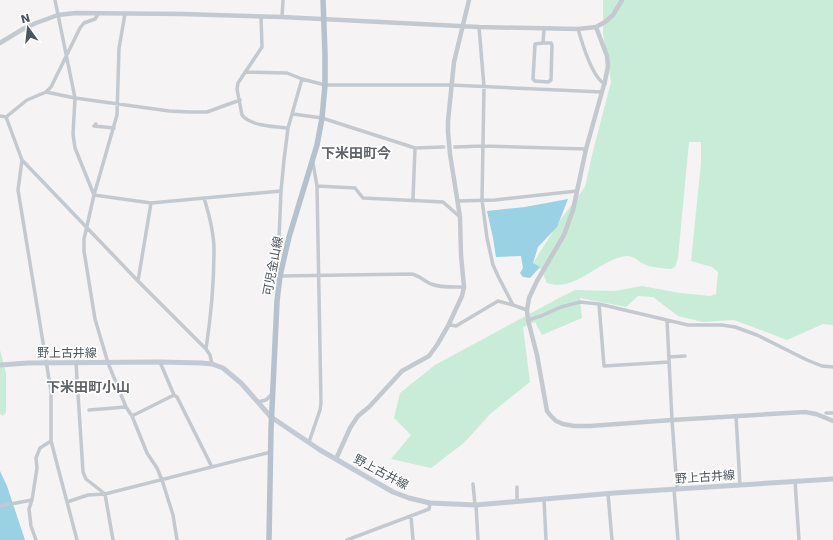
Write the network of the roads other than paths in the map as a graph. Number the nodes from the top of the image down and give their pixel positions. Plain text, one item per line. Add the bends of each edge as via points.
1 (55, 0) edge
2 (283, 0) edge
3 (323, 0) edge
4 (469, 0) edge
5 (622, 0) edge
6 (99, 13) junction
7 (125, 14) junction
8 (58, 15) junction
9 (261, 17) junction
10 (282, 17) junction
11 (324, 19) junction
12 (464, 26) junction
13 (479, 27) junction
14 (596, 27) junction
15 (544, 29) junction
16 (578, 30) junction
17 (0, 43) edge
18 (543, 43) junction
19 (66, 58) junction
20 (245, 72) junction
21 (302, 79) junction
22 (605, 84) junction
23 (325, 85) junction
24 (451, 85) junction
25 (484, 87) junction
26 (46, 92) junction
27 (602, 92) junction
28 (75, 98) junction
29 (240, 100) junction
30 (118, 104) junction
31 (293, 114) junction
32 (0, 116) edge
33 (6, 117) junction
34 (322, 118) junction
35 (96, 124) dead end
36 (114, 128) junction
37 (288, 128) junction
38 (483, 146) junction
39 (442, 147) tunnel mouth
40 (456, 147) tunnel mouth
41 (415, 148) junction
42 (586, 149) junction
43 (22, 160) junction
44 (312, 160) junction
45 (317, 186) junction
46 (281, 191) junction
47 (577, 191) junction
48 (94, 195) junction
49 (204, 198) junction
50 (413, 199) junction
51 (482, 200) junction
52 (458, 201) junction
53 (151, 203) junction
54 (460, 217) junction
55 (87, 227) junction
56 (280, 276) junction
57 (318, 276) junction
58 (138, 281) junction
59 (464, 287) junction
60 (599, 304) junction
61 (513, 305) junction
62 (527, 310) junction
63 (528, 320) junction
64 (667, 320) junction
65 (448, 326) junction
66 (206, 349) junction
67 (685, 356) dead end
68 (669, 357) junction
69 (160, 362) junction
70 (668, 362) junction
71 (76, 363) junction
72 (108, 363) junction
73 (47, 364) junction
74 (212, 364) junction
75 (0, 365) edge
76 (833, 367) edge
77 (272, 393) junction
78 (174, 394) junction
79 (258, 402) junction
80 (126, 407) junction
81 (89, 410) dead end
82 (826, 413) dead end
83 (833, 413) edge
84 (132, 416) junction
85 (736, 416) junction
86 (271, 417) junction
87 (672, 420) junction
88 (833, 421) edge
89 (51, 441) junction
90 (309, 442) junction
91 (271, 452) junction
92 (336, 459) junction
93 (212, 467) junction
94 (833, 479) edge
95 (162, 480) junction
96 (795, 481) junction
97 (473, 484) dead end
98 (740, 485) junction
99 (517, 487) dead end
100 (675, 489) junction
101 (105, 494) junction
102 (608, 494) junction
103 (544, 499) junction
104 (32, 500) junction
105 (517, 501) junction
106 (67, 502) junction
107 (430, 503) junction
108 (476, 505) junction
109 (0, 506) edge
110 (411, 516) junction
111 (36, 540) edge
112 (78, 540) edge
113 (112, 540) edge
114 (177, 540) edge
115 (269, 540) edge
116 (347, 540) edge
117 (414, 540) edge
118 (478, 540) edge
119 (546, 540) edge
120 (612, 540) edge
121 (678, 540) edge
122 (798, 540) edge

1 - 8 street
2 - 10 street
3 - 11 main road, 可児金山線
4 - 12 street
5 - 14 street via 606,22
6 - 7 street
6 - 8 street
6 - 19 street via 95,19 84,23 80,28
7 - 9 street
7 - 30 street via 119,48
8 - 17 street via 23,29
8 - 19 street
9 - 10 street
9 - 20 street via 262,47
10 - 11 street
11 - 12 street
11 - 23 main road, 可児金山線
12 - 13 street
12 - 24 street via 454,62
13 - 15 street
13 - 25 street
14 - 16 street
14 - 22 street via 607,56
15 - 16 street
15 - 18 street
16 - 22 street via 586,56 599,81
18 - 18 street via 535,44 533,79 548,82 551,80 552,45
19 - 26 street
19 - 28 street
20 - 21 street via 287,73
20 - 29 street via 238,83
21 - 23 street
21 - 31 street
22 - 27 street
23 - 24 street
23 - 34 main road, 可児金山線
24 - 25 street
24 - 52 street via 448,132
25 - 27 street
25 - 38 street
26 - 28 street
26 - 33 street via 27,100
27 - 42 street
28 - 30 street
28 - 48 street via 75,148
29 - 30 street via 207,112 169,111
29 - 37 street via 242,115 245,118 262,125
30 - 36 street
31 - 34 street
31 - 37 street
32 - 33 street
33 - 43 street
34 - 41 street
34 - 44 main road, 可児金山線
35 - 36 street via 94,126
36 - 48 street
37 - 46 street
38 - 40 street
38 - 42 street
38 - 51 street
39 - 41 street
41 - 50 street
42 - 47 street
43 - 55 street
43 - 73 street via 18,190
44 - 45 street
44 - 56 main road, 可児金山線
45 - 50 street via 355,188 363,198
45 - 57 street
46 - 49 street
46 - 56 street via 278,262
47 - 51 street
47 - 62 street via 574,210 564,235 537,281 529,298
48 - 53 street
48 - 55 street
49 - 53 street
49 - 66 street via 214,248
50 - 54 street via 443,202
51 - 52 street
51 - 61 street via 493,265
52 - 54 street
53 - 58 street
54 - 59 street
55 - 58 street
55 - 72 street via 84,251 90,290 95,320
56 - 57 street
56 - 77 main road, 可児金山線
57 - 59 street via 411,274 437,286
57 - 90 street via 321,403
58 - 66 street
59 - 65 street
60 - 63 street via 580,302 561,306
60 - 64 street
60 - 70 street via 604,366
61 - 62 street
61 - 65 street via 498,301 456,326
62 - 63 street
63 - 87 street via 547,411 556,421 574,426 590,426
64 - 68 street
64 - 76 street via 688,325 735,327 807,360
65 - 92 street via 429,356 402,371 369,408 358,416
66 - 74 street
67 - 68 street
68 - 70 street
69 - 72 main road, 野上古井線
69 - 74 main road, 野上古井線
69 - 78 street
70 - 87 street
71 - 72 main road, 野上古井線
71 - 73 main road, 野上古井線
71 - 101 street via 83,472 86,479
72 - 80 street
73 - 75 main road, 野上古井線
73 - 89 street via 51,401
74 - 79 main road, 野上古井線 via 223,368
77 - 79 street via 266,400
77 - 86 main road, 可児金山線
78 - 84 street
78 - 93 street
79 - 86 main road, 野上古井線
80 - 81 street
80 - 84 street
82 - 83 street
84 - 95 street via 147,453
85 - 87 street
85 - 88 street via 804,412
85 - 98 street
86 - 90 main road, 野上古井線
86 - 91 main road, 可児金山線
87 - 100 street
89 - 104 street via 40,448 36,458
89 - 106 street
90 - 92 main road, 野上古井線
91 - 93 street
91 - 115 main road, 可児金山線
92 - 107 main road, 野上古井線 via 393,492
93 - 95 street
94 - 96 main road, 野上古井線
95 - 101 street
95 - 114 street via 173,515
96 - 98 main road, 野上古井線
96 - 122 street
97 - 108 street
98 - 100 main road, 野上古井線
99 - 105 street
100 - 102 main road, 野上古井線
100 - 121 street
101 - 106 street via 88,495
101 - 113 street
102 - 103 main road, 野上古井線
102 - 120 street
103 - 105 main road, 野上古井線
103 - 119 street
104 - 109 street
104 - 111 street via 29,509
105 - 108 main road, 野上古井線
106 - 112 street
107 - 108 main road, 野上古井線
107 - 110 street via 429,509
108 - 118 street
110 - 116 street
110 - 117 street

